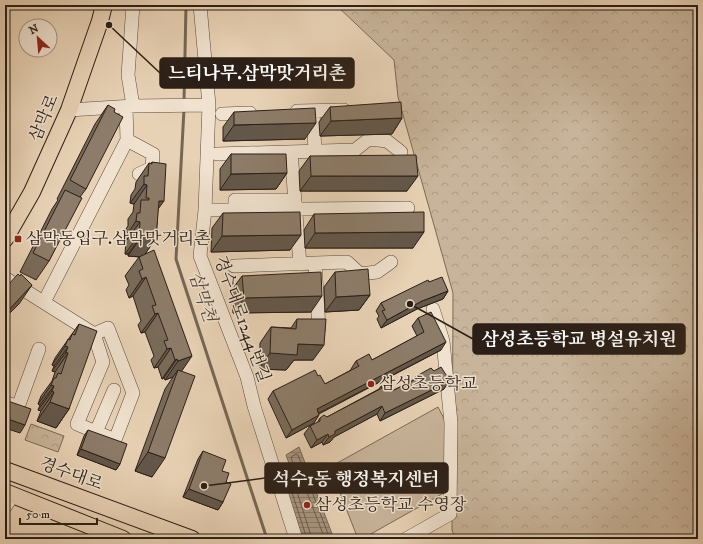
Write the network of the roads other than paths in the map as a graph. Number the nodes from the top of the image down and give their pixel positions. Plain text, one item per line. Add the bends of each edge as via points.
1 (104, 5) edge
2 (132, 5) edge
3 (200, 5) edge
4 (209, 105) junction
5 (130, 106) junction
6 (360, 109) edge
7 (69, 110) junction
8 (313, 111) junction
9 (283, 112) edge
10 (260, 113) edge
11 (222, 114) dead end
12 (127, 140) junction
13 (291, 152) junction
14 (315, 152) junction
15 (401, 152) dead end
16 (217, 154) dead end
17 (139, 174) dead end
18 (408, 208) dead end
19 (291, 209) junction
20 (205, 210) junction
21 (5, 239) edge
22 (391, 262) dead end
23 (316, 263) junction
24 (300, 264) junction
25 (234, 266) dead end
26 (5, 278) edge
27 (44, 302) junction
28 (433, 309) dead end
29 (304, 329) edge
30 (94, 334) junction
31 (39, 349) dead end
32 (119, 356) junction
33 (103, 362) junction
34 (114, 390) dead end
35 (5, 402) edge
36 (96, 432) junction
37 (5, 470) edge
38 (8, 498) edge
39 (99, 534) edge
40 (123, 539) edge
41 (192, 539) edge
42 (296, 539) edge
43 (406, 539) edge

1 - 7 main road, 삼막로
2 - 5 street via 128,75
3 - 4 street, 경수대로1244번길
4 - 5 street
4 - 20 street, 경수대로1244번길
5 - 7 street
5 - 12 street
6 - 8 street
7 - 21 main road, 삼막로 via 32,192
8 - 9 street
8 - 14 street
10 - 11 street
12 - 17 street via 153,154 152,168
12 - 27 street
13 - 14 street
13 - 16 street
13 - 19 street
14 - 15 street via 355,150 369,139 387,140
18 - 19 street
19 - 20 street
19 - 24 street
20 - 42 street, 경수대로1244번길 via 200,256 247,377
22 - 23 street via 377,272 360,274 347,262
23 - 24 street
23 - 29 street via 319,329
24 - 25 street
26 - 27 street
27 - 30 street
28 - 43 street via 443,341 451,423 450,514
30 - 32 street via 108,328
30 - 33 street
31 - 35 street via 18,407
32 - 33 street
32 - 36 street via 133,393 115,440
33 - 36 street via 77,424
34 - 36 street
37 - 41 main road, 경수대로
38 - 39 main road
39 - 40 main road

